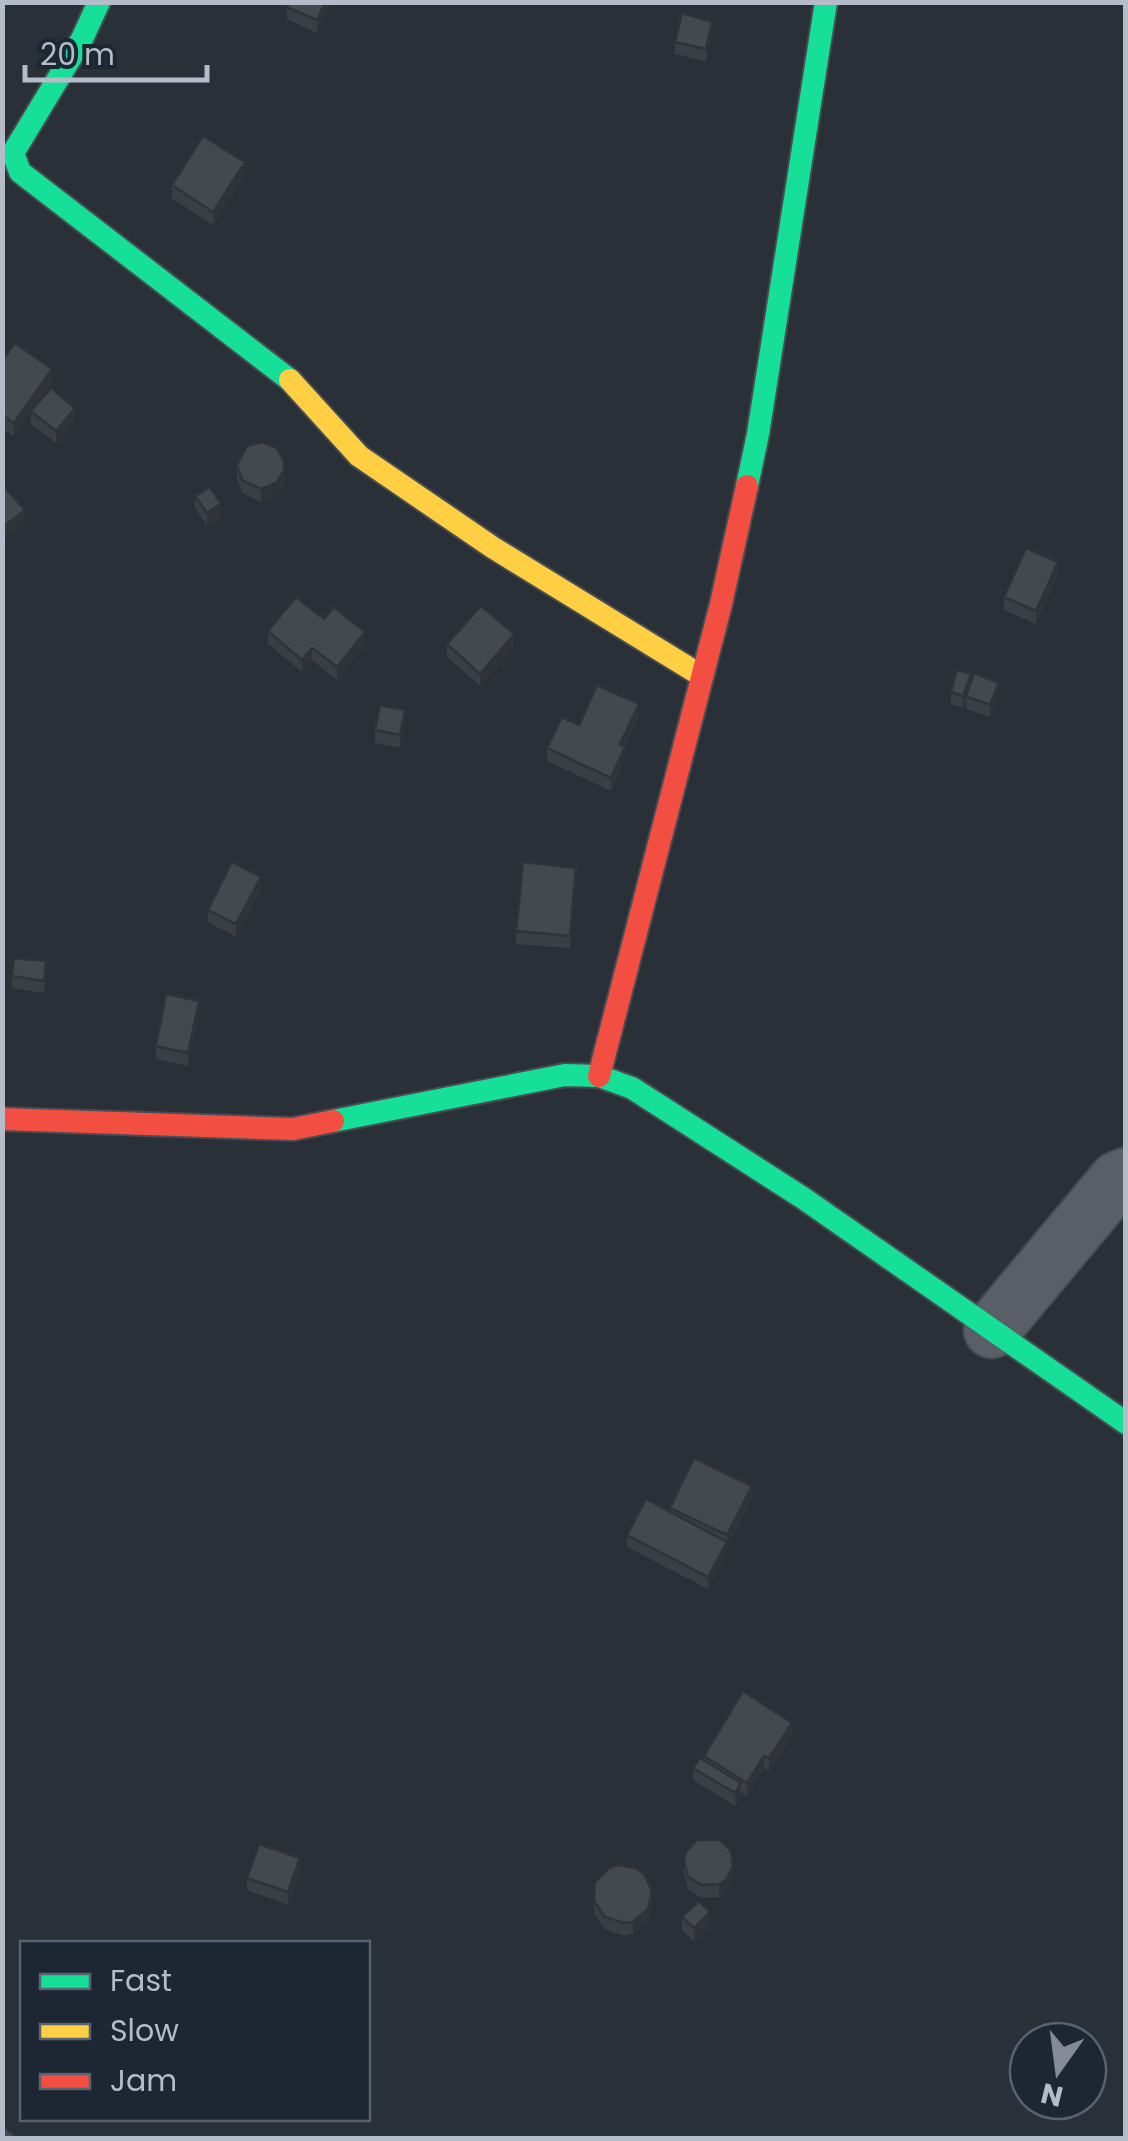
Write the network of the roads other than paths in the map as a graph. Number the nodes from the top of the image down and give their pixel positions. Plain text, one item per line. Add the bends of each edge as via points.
1 (99, 2) edge
2 (826, 2) edge
3 (702, 676) junction
4 (599, 1076) junction
5 (2, 1118) edge
6 (1126, 1176) edge
7 (992, 1330) junction
8 (1126, 1424) edge

1 - 3 street via 13,153 20,172 288,378 359,456
2 - 3 street via 758,434
3 - 4 street
4 - 5 street via 565,1075 293,1129
4 - 7 street via 632,1088 803,1198
6 - 7 street
7 - 8 street

